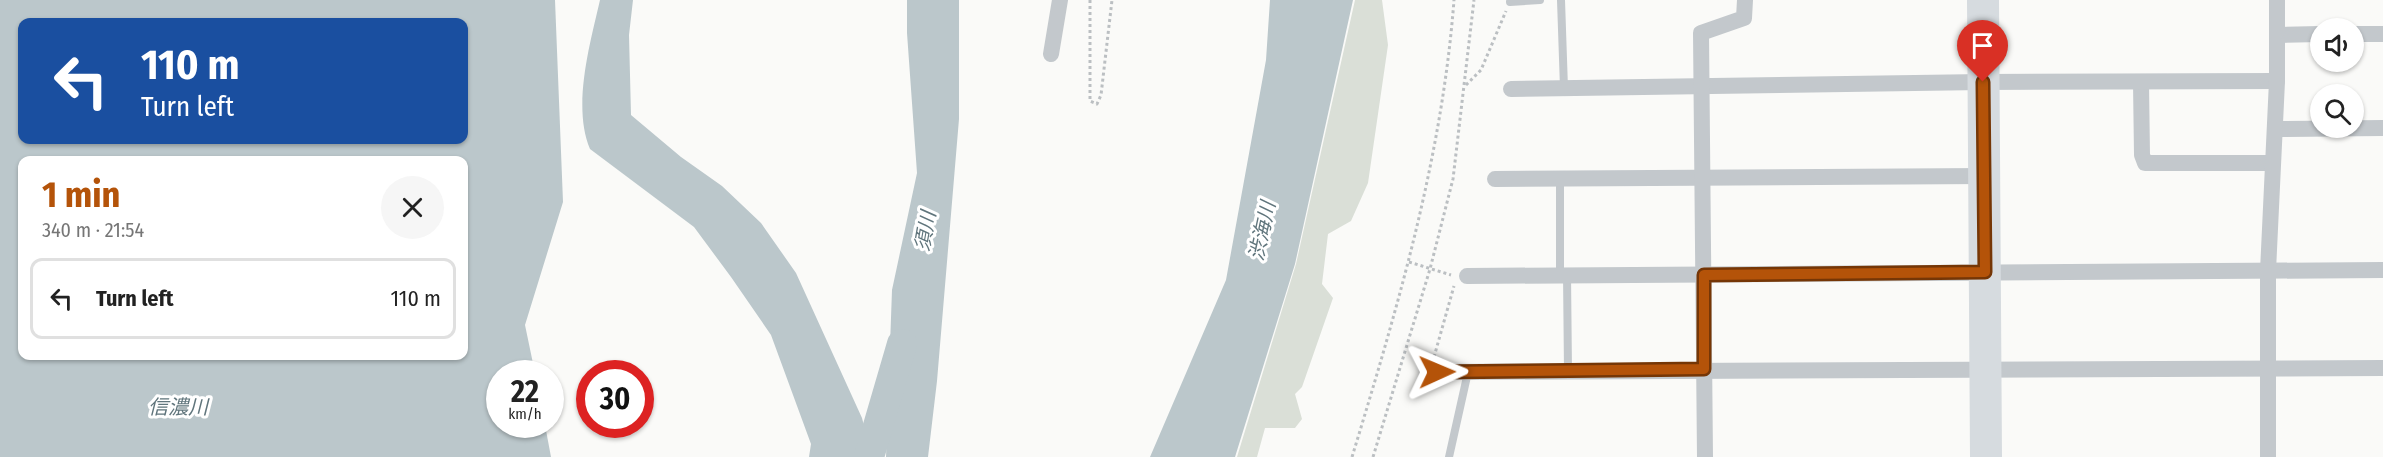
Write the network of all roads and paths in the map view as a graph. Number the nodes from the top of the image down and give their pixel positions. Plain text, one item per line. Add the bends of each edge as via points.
1 (1060, 0) edge
2 (1090, 0) edge
3 (1112, 0) edge
4 (1454, 0) edge
5 (1474, 0) edge
6 (1540, 0) edge
7 (1561, 0) edge
8 (1745, 0) edge
9 (1983, 0) edge
10 (2277, 0) edge
11 (1510, 2) joint
12 (2310, 34) edge
13 (2364, 34) edge
14 (2383, 34) edge
15 (2277, 35) junction
16 (1051, 54) dead end
17 (2277, 81) junction
18 (1983, 82) junction
19 (2141, 83) junction
20 (1466, 85) junction
21 (1700, 85) junction
22 (1564, 88) junction
23 (1511, 89) dead end
24 (2383, 128) edge
25 (2276, 129) junction
26 (2273, 163) junction
27 (1985, 176) junction
28 (1701, 177) junction
29 (1560, 178) junction
30 (1495, 179) dead end
31 (1409, 262) junction
32 (1430, 269) junction
33 (2383, 270) edge
34 (2268, 271) junction
35 (1985, 272) junction
36 (1564, 274) junction
37 (1704, 275) junction
38 (1461, 276) junction
39 (2269, 366) junction
40 (1986, 368) junction
41 (2383, 368) edge
42 (1704, 369) junction
43 (1568, 371) junction
44 (1437, 372) joint
45 (1468, 372) junction
46 (1352, 457) edge
47 (1373, 457) edge
48 (1449, 457) edge
49 (1705, 457) edge
50 (1986, 457) edge
51 (2268, 457) edge

1 - 16 street
2 - 3 path via 1090,101 1097,104
4 - 31 path via 1433,162
5 - 20 path
6 - 11 lane
7 - 22 lane
8 - 21 street via 1744,18 1701,33
9 - 18 highway
10 - 15 street
11 - 20 path via 1481,70
12 - 15 street
13 - 14 street
15 - 17 street
17 - 19 street
17 - 25 street
18 - 19 street
18 - 21 street
18 - 27 highway
19 - 26 street via 2145,163
20 - 32 path via 1453,179
21 - 22 street
21 - 28 street
22 - 23 street
24 - 25 street
25 - 26 street
26 - 34 street
27 - 28 street
27 - 35 highway
28 - 29 street
28 - 37 street
29 - 30 street
29 - 36 lane
31 - 32 path
31 - 46 path
32 - 38 path
32 - 47 path
33 - 34 street
34 - 35 street
34 - 39 street
35 - 37 street
35 - 40 highway
36 - 37 street
36 - 38 street
36 - 43 lane
37 - 42 street
38 - 44 path via 1430,369
39 - 40 street
39 - 41 street
39 - 51 street
40 - 42 street
40 - 50 highway
42 - 43 street
42 - 49 street
43 - 45 street
44 - 45 street
45 - 48 lane

